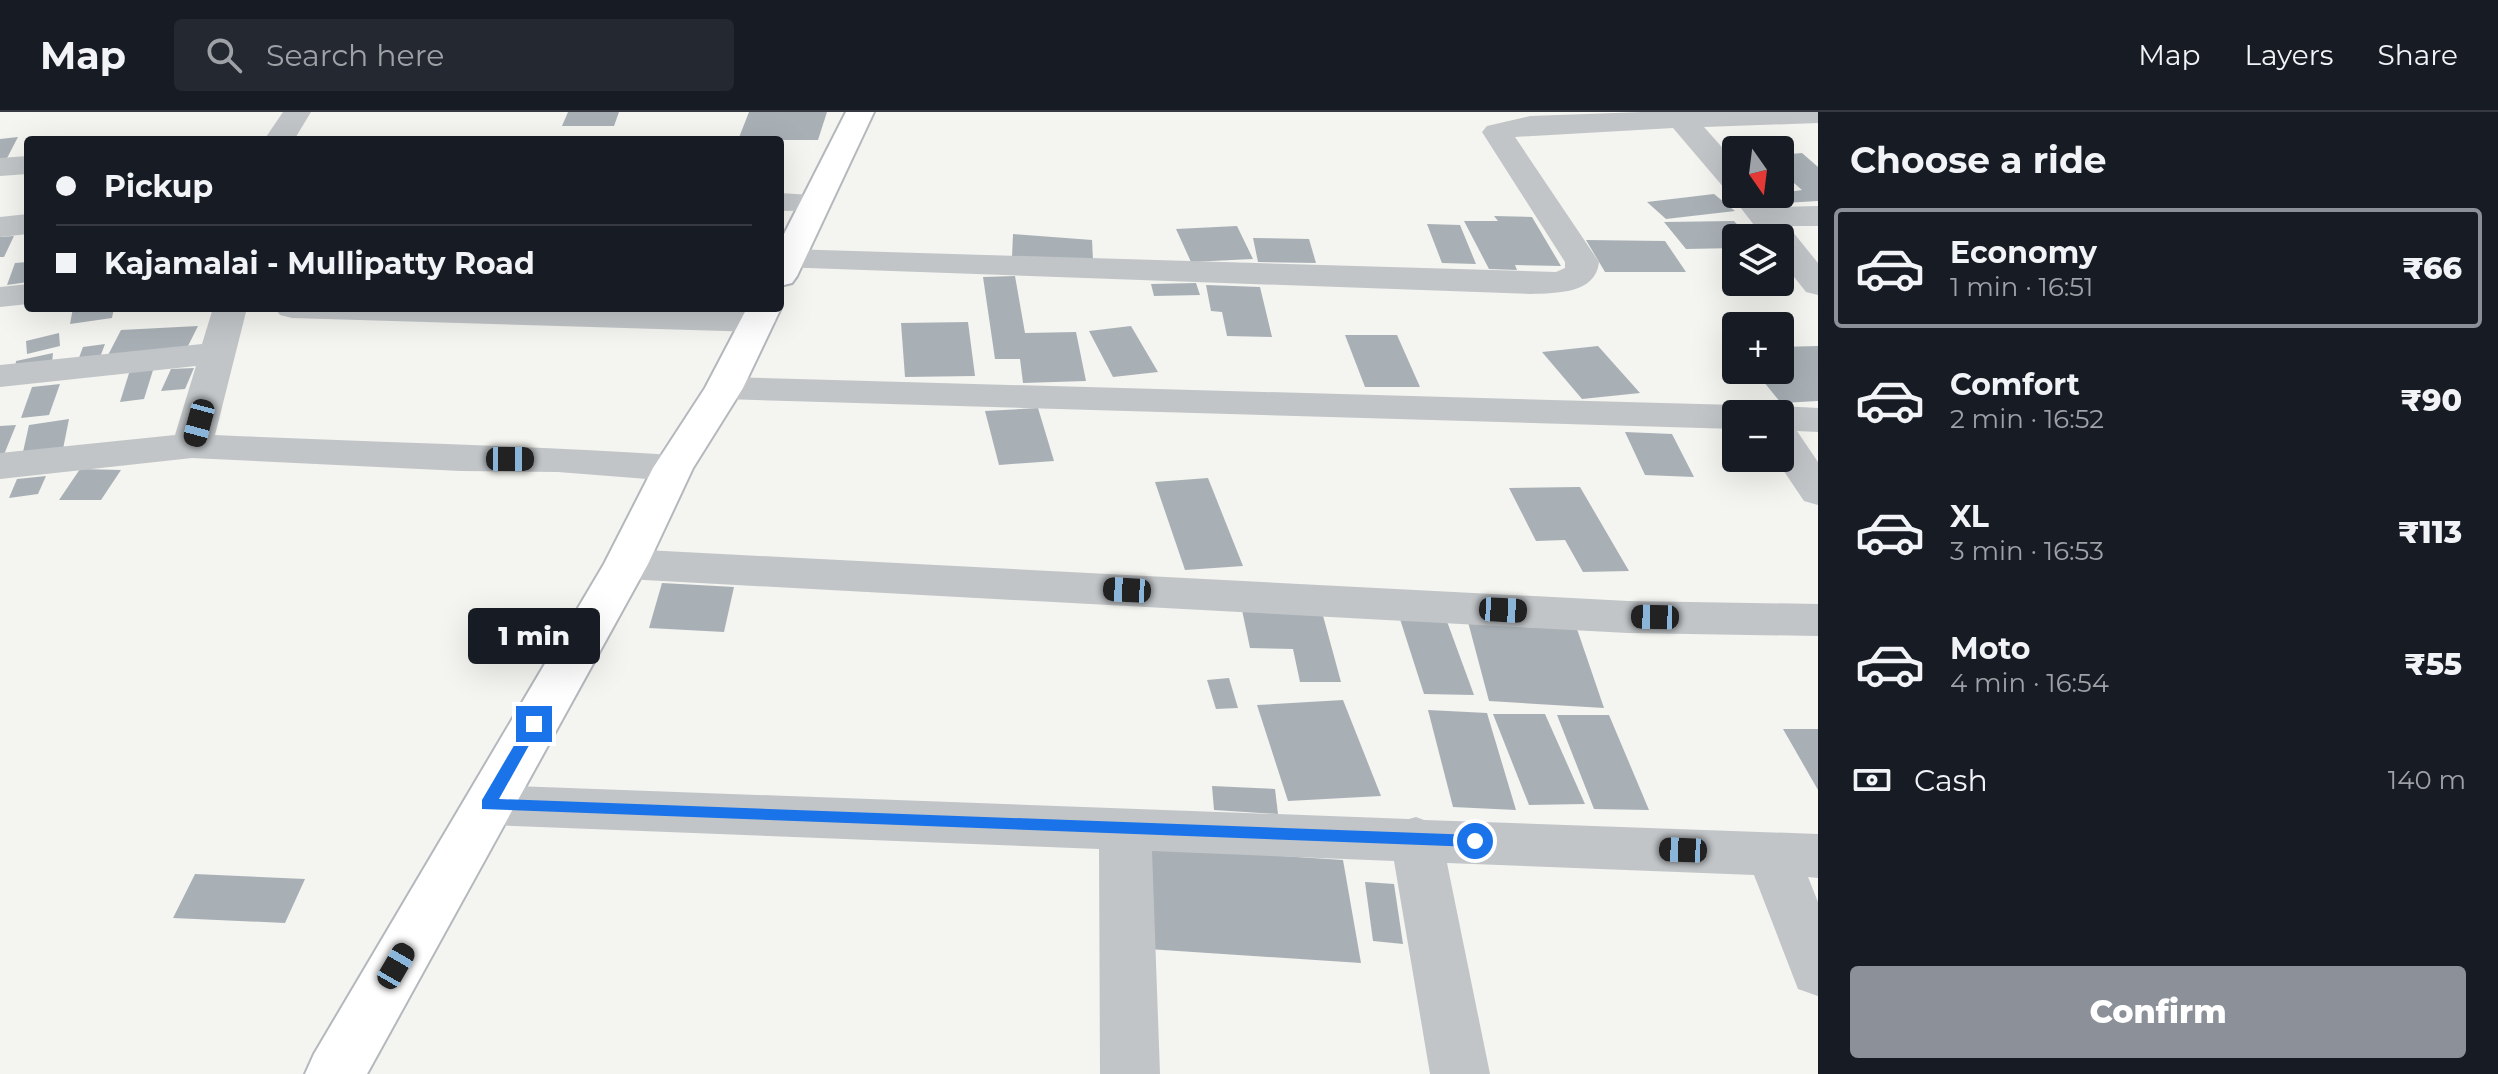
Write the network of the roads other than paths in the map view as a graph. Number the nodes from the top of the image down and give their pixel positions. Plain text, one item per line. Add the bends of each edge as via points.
1 (297, 112) edge
2 (860, 112) edge
3 (1678, 114) edge
4 (1818, 114) edge
5 (282, 136) edge
6 (24, 165) edge
7 (1722, 166) edge
8 (0, 167) edge
9 (784, 202) edge
10 (815, 203) junction
11 (1757, 208) edge
12 (1768, 208) edge
13 (1818, 216) edge
14 (24, 224) edge
15 (0, 227) edge
16 (784, 267) edge
17 (1818, 285) edge
18 (24, 294) edge
19 (0, 297) edge
20 (229, 312) edge
21 (605, 312) edge
22 (761, 314) edge
23 (218, 353) junction
24 (0, 376) edge
25 (724, 388) junction
26 (1722, 417) edge
27 (1794, 419) edge
28 (1818, 420) edge
29 (192, 446) junction
30 (1794, 456) edge
31 (0, 466) edge
32 (673, 468) junction
33 (1818, 492) edge
34 (626, 564) junction
35 (1818, 620) edge
36 (488, 805) junction
37 (1125, 828) junction
38 (1416, 838) junction
39 (1795, 855) edge
40 (1818, 971) edge
41 (335, 1074) edge
42 (1130, 1074) edge
43 (1460, 1074) edge

1 - 5 street
2 - 10 main road
3 - 4 street
3 - 7 street
3 - 16 street via 1497,132 1582,262 1581,273 1563,282
6 - 8 street
9 - 10 street
10 - 16 main road
11 - 17 street
12 - 13 street
14 - 15 street
18 - 19 street
20 - 23 street
21 - 22 street
22 - 25 main road
23 - 24 street
23 - 29 street
25 - 26 street
25 - 32 main road
27 - 28 street
29 - 31 street
29 - 32 street
30 - 33 street
32 - 34 main road
34 - 35 street via 1628,617
34 - 36 main road
36 - 37 street
36 - 41 main road
37 - 38 street
37 - 42 street
38 - 39 street
38 - 43 street
39 - 40 street

